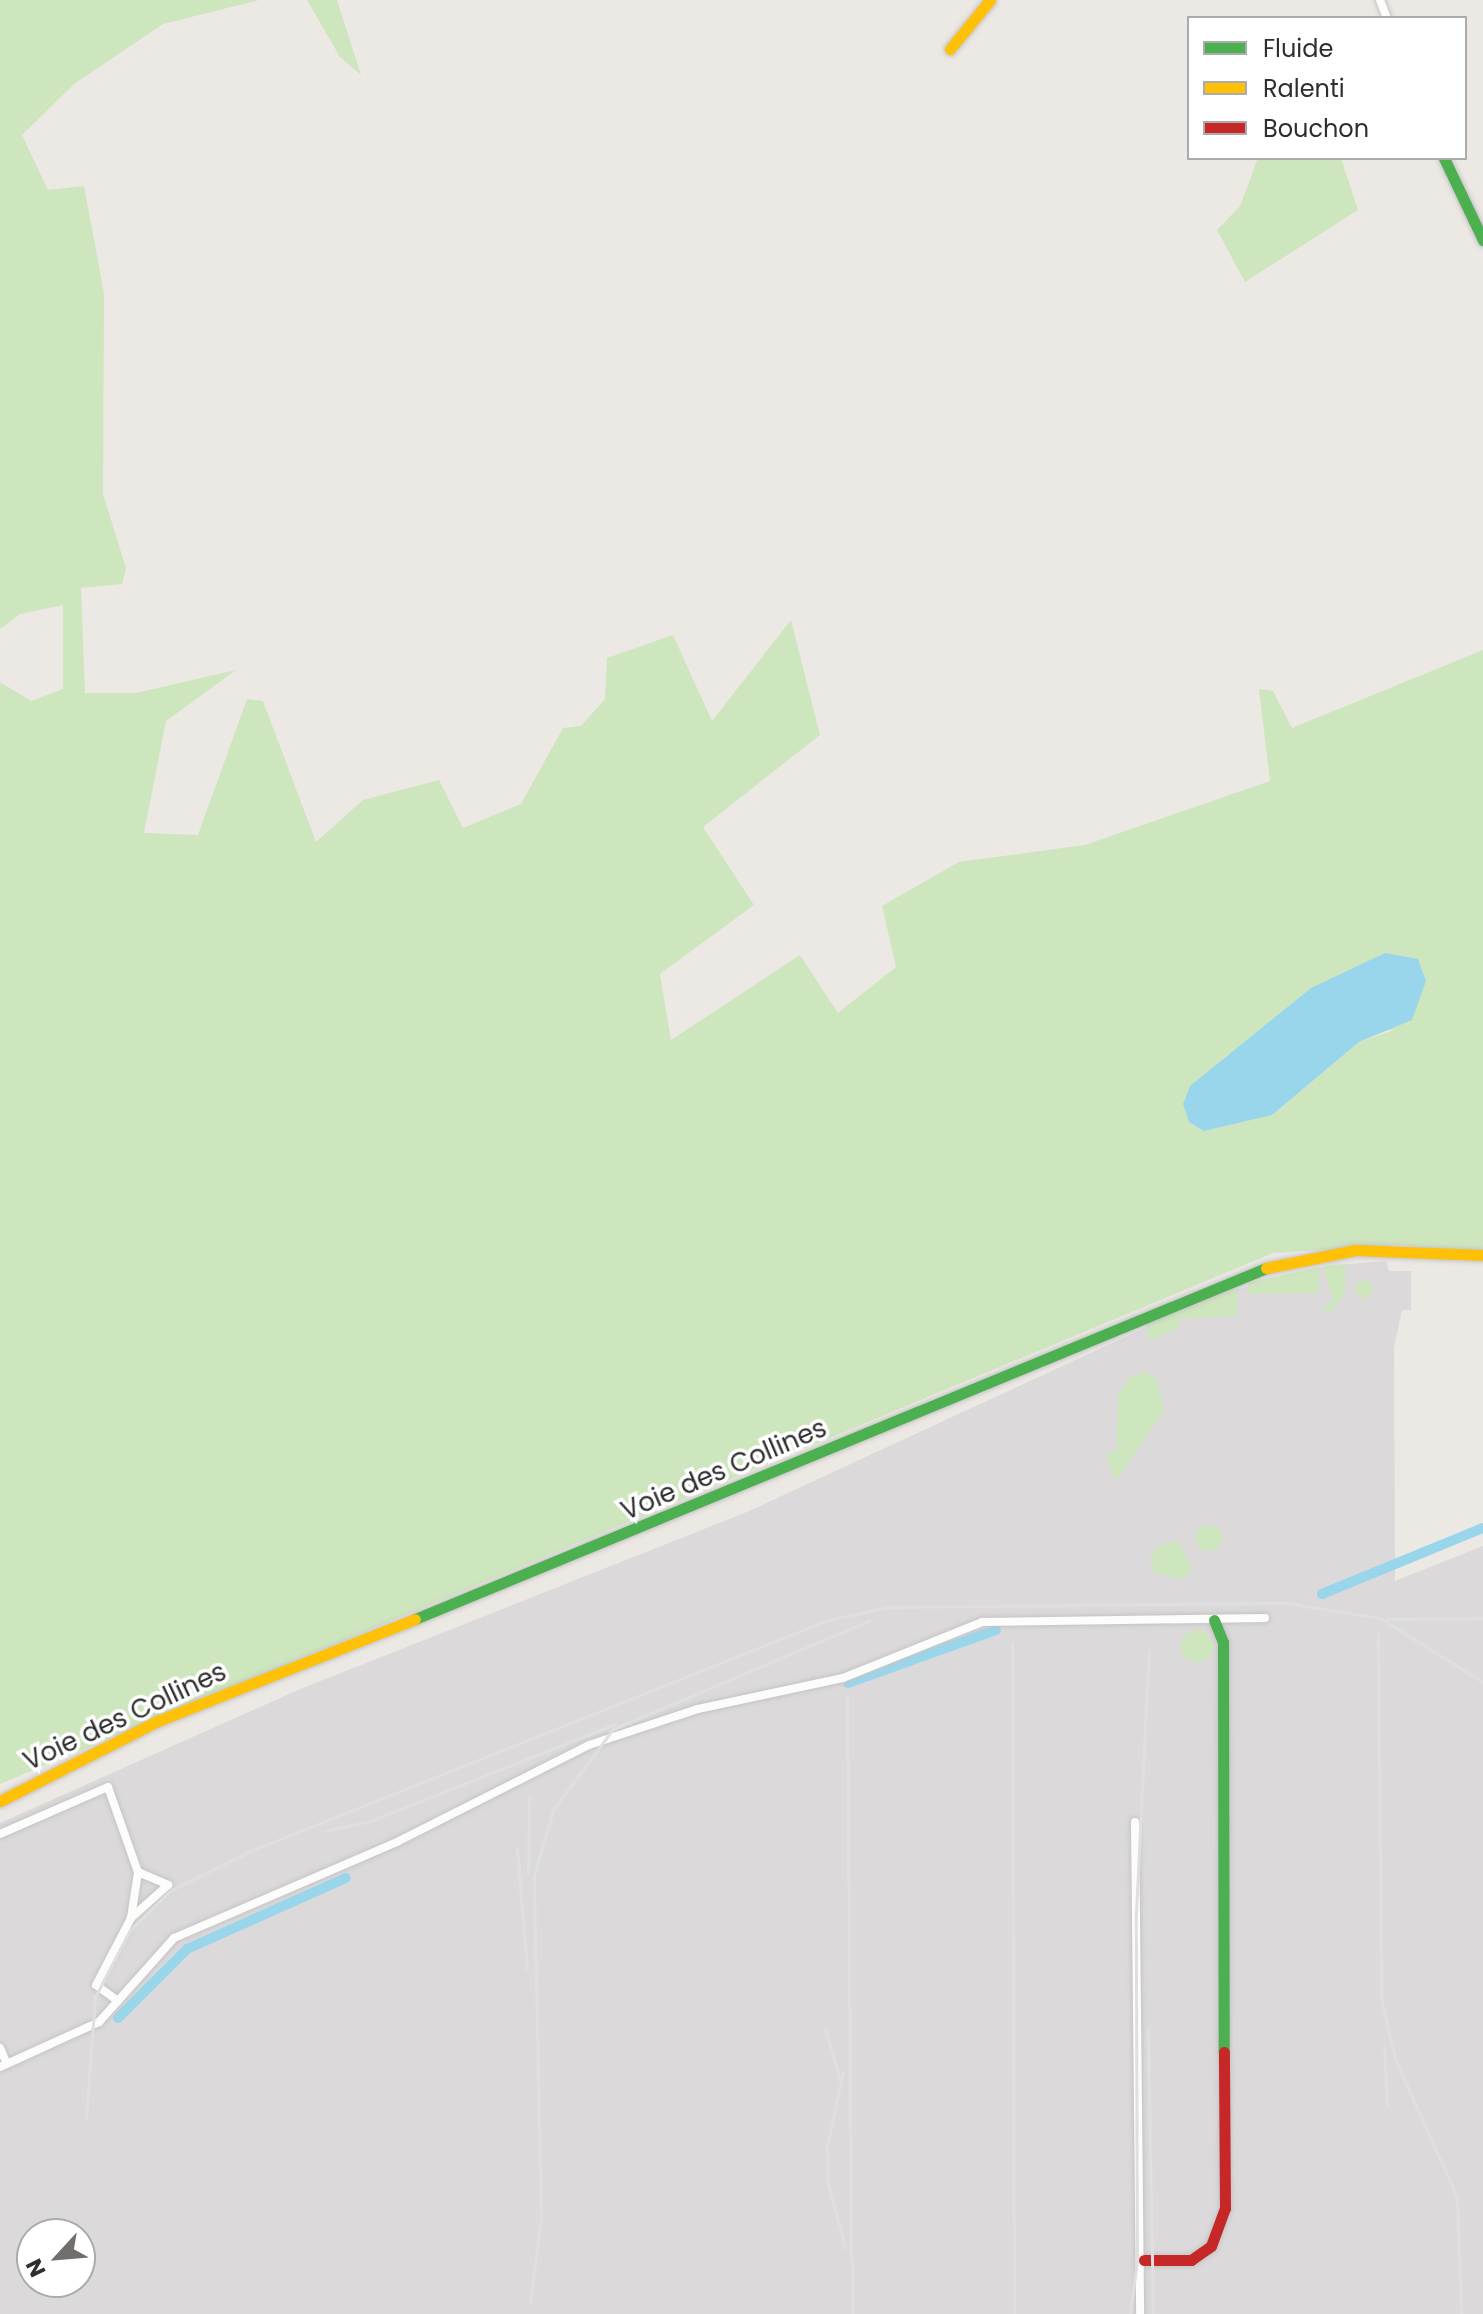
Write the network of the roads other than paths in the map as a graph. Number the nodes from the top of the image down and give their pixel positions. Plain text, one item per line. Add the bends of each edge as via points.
1 (990, 0) edge
2 (950, 49) dead end
3 (1445, 160) edge
4 (1483, 240) edge
5 (1483, 1255) edge
6 (1265, 1618) dead end
7 (1214, 1620) junction
8 (0, 1801) edge
9 (1135, 1822) dead end
10 (0, 1834) edge
11 (138, 1872) junction
12 (131, 1918) junction
13 (118, 2001) junction
14 (0, 2048) edge
15 (4, 2066) edge
16 (1144, 2260) junction
17 (1140, 2314) edge

1 - 2 street
3 - 4 street
5 - 8 street, Voie des Collines via 1355,1250 1279,1263 1192,1293 699,1507 160,1720
6 - 7 street
7 - 13 street via 982,1622 843,1678 698,1709 589,1745 423,1830 174,1938
7 - 16 street via 1223,1642 1225,2208 1211,2246 1191,2260
9 - 16 street
10 - 11 street via 108,1787
11 - 12 street
11 - 12 street via 168,1885
12 - 13 street via 96,1985
13 - 15 street via 99,2022
14 - 15 street
16 - 17 street

